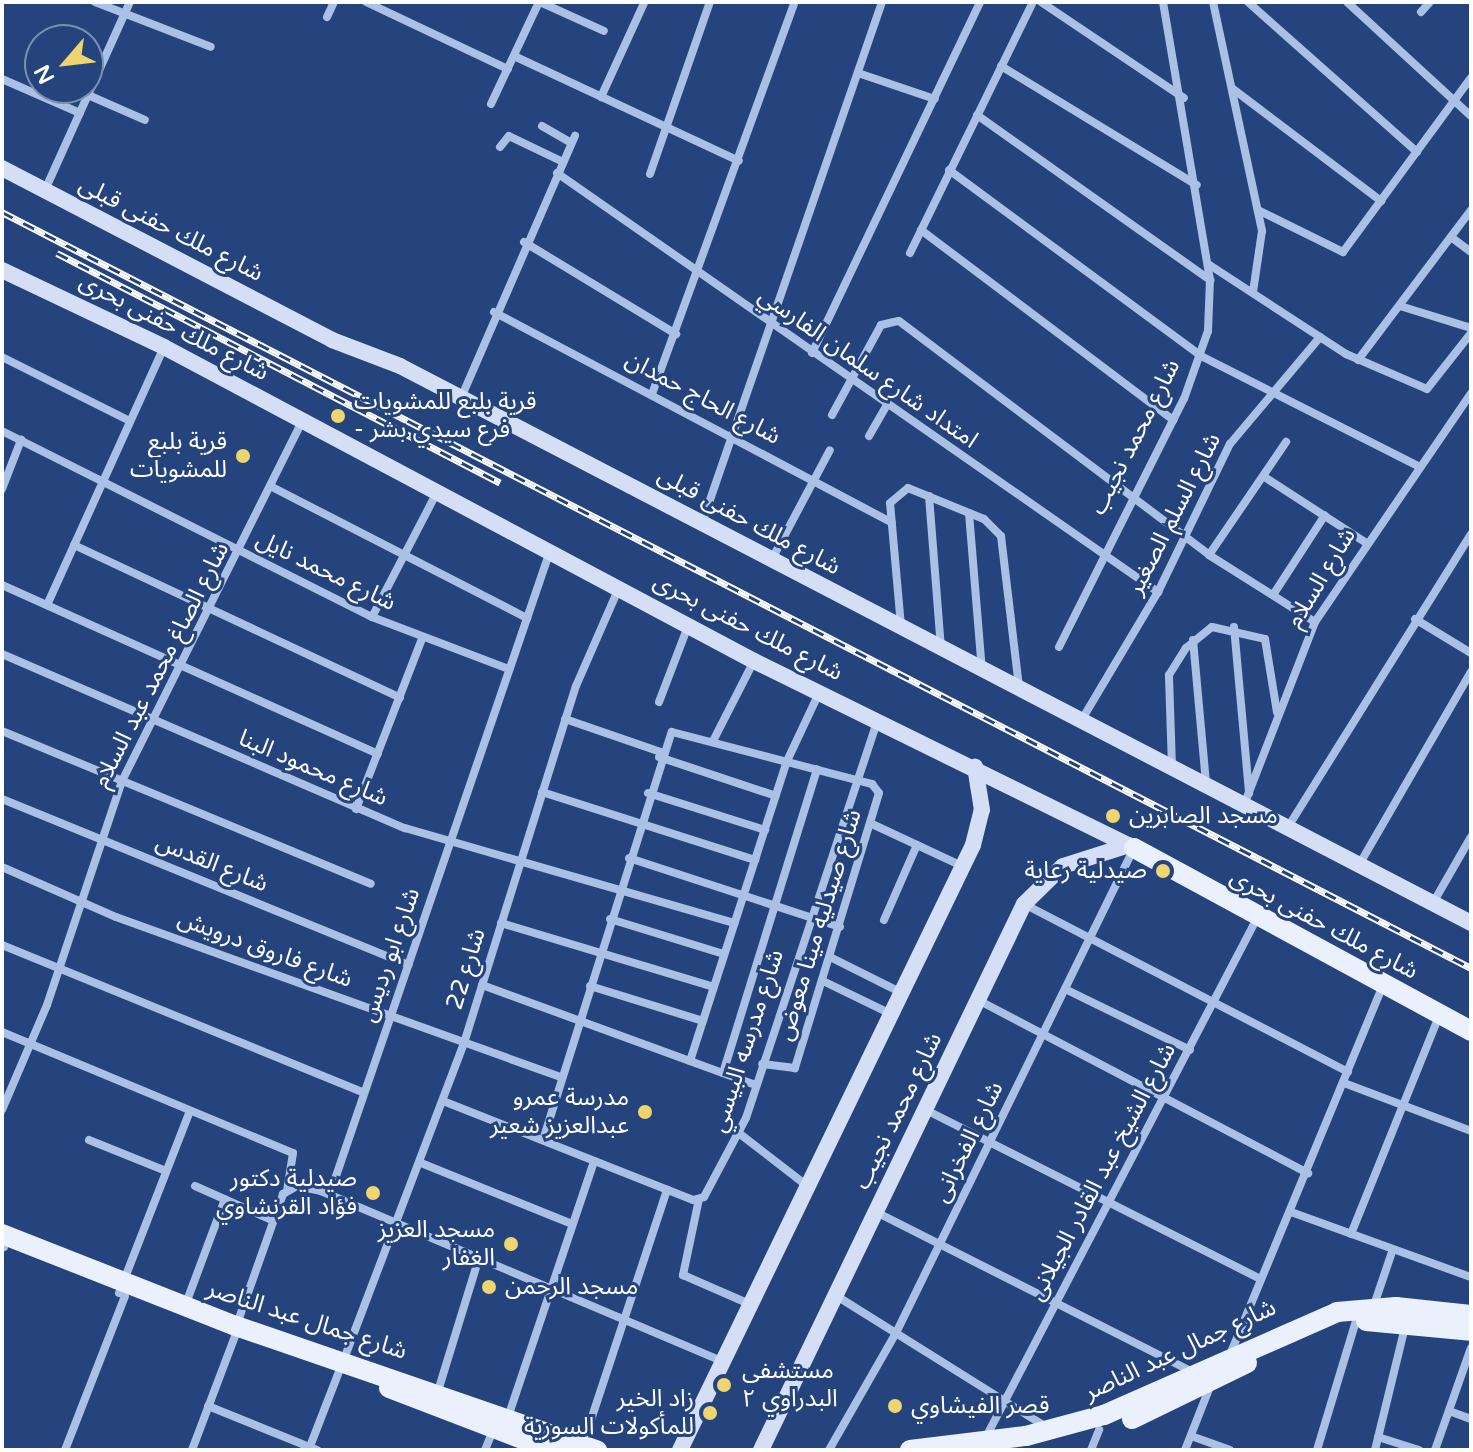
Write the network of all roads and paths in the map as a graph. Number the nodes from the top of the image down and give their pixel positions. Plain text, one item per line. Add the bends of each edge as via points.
1 (95, 2) edge
2 (130, 2) edge
3 (334, 2) edge
4 (366, 2) edge
5 (540, 2) edge
6 (710, 2) edge
7 (795, 2) edge
8 (882, 2) edge
9 (980, 2) edge
10 (1033, 2) edge
11 (1041, 2) edge
12 (1163, 2) edge
13 (1213, 2) edge
14 (1248, 2) edge
15 (1347, 2) edge
16 (1430, 2) edge
17 (644, 3) edge
18 (1421, 12) dead end
19 (124, 14) junction
20 (327, 17) dead end
21 (604, 31) dead end
22 (211, 47) dead end
23 (514, 56) junction
24 (104, 59) edge
25 (1001, 66) junction
26 (508, 69) junction
27 (858, 73) junction
28 (1471, 78) edge
29 (2, 79) edge
30 (1232, 89) junction
31 (601, 97) junction
32 (1184, 98) junction
33 (935, 99) junction
34 (104, 102) edge
35 (84, 104) edge
36 (491, 104) dead end
37 (1456, 104) junction
38 (80, 113) junction
39 (977, 115) junction
40 (1471, 116) edge
41 (145, 120) dead end
42 (542, 126) dead end
43 (666, 127) junction
44 (500, 147) dead end
45 (1417, 152) junction
46 (739, 161) junction
47 (563, 162) junction
48 (2, 168) edge
49 (949, 170) junction
50 (557, 173) junction
51 (650, 174) dead end
52 (1197, 185) junction
53 (45, 191) junction
54 (1381, 201) junction
55 (1258, 210) junction
56 (1471, 210) edge
57 (921, 230) junction
58 (1451, 237) junction
59 (524, 242) junction
60 (1471, 252) edge
61 (910, 253) dead end
62 (1208, 264) junction
63 (2, 270) edge
64 (699, 273) junction
65 (1210, 280) junction
66 (1253, 292) junction
67 (1400, 306) junction
68 (494, 312) junction
69 (771, 323) junction
70 (1471, 330) edge
71 (676, 334) junction
72 (1320, 337) junction
73 (164, 347) junction
74 (812, 353) junction
75 (1201, 356) junction
76 (2, 357) edge
77 (1358, 360) junction
78 (850, 381) junction
79 (1270, 391) junction
80 (1471, 393) edge
81 (652, 394) junction
82 (461, 398) junction
83 (886, 406) junction
84 (832, 415) dead end
85 (1173, 420) junction
86 (130, 421) junction
87 (301, 423) junction
88 (2, 431) edge
89 (731, 435) junction
90 (869, 436) dead end
91 (21, 440) junction
92 (1286, 442) dead end
93 (830, 450) dead end
94 (1418, 466) junction
95 (1266, 478) junction
96 (814, 480) junction
97 (103, 481) junction
98 (2, 487) edge
99 (272, 487) junction
100 (1134, 493) junction
101 (436, 494) junction
102 (929, 496) junction
103 (969, 513) junction
104 (1325, 515) junction
105 (892, 523) junction
106 (702, 524) junction
107 (1471, 534) edge
108 (1185, 535) junction
109 (1365, 542) junction
110 (74, 545) junction
111 (242, 552) junction
112 (549, 554) junction
113 (405, 555) junction
114 (1102, 555) junction
115 (1209, 555) junction
116 (772, 559) junction
117 (2, 585) edge
118 (618, 590) junction
119 (1158, 592) junction
120 (1273, 595) junction
121 (47, 605) junction
122 (212, 610) junction
123 (372, 617) junction
124 (527, 618) junction
125 (1415, 619) junction
126 (1315, 622) junction
127 (688, 626) junction
128 (1234, 627) junction
129 (901, 629) junction
130 (422, 639) junction
131 (1193, 640) junction
132 (1059, 647) dead end
133 (941, 650) junction
134 (1471, 653) edge
135 (2, 654) edge
136 (754, 661) junction
137 (181, 666) junction
138 (509, 669) junction
139 (982, 671) junction
140 (1471, 672) edge
141 (1019, 690) junction
142 (819, 693) junction
143 (400, 698) junction
144 (659, 702) dead end
145 (878, 718) junction
146 (152, 719) junction
147 (565, 719) junction
148 (1278, 720) junction
149 (1081, 722) junction
150 (2, 731) edge
151 (713, 741) junction
152 (378, 754) junction
153 (660, 754) junction
154 (787, 761) junction
155 (975, 767) junction
156 (1172, 767) junction
157 (817, 769) junction
158 (853, 779) junction
159 (122, 781) junction
160 (1206, 785) junction
161 (542, 792) junction
162 (648, 793) junction
163 (776, 796) junction
164 (2, 799) edge
165 (1247, 799) junction
166 (356, 809) junction
167 (639, 823) junction
168 (872, 824) junction
169 (1288, 827) junction
170 (765, 830) junction
171 (1471, 837) edge
172 (100, 839) junction
173 (451, 841) junction
174 (917, 845) junction
175 (1131, 846) junction
176 (629, 858) junction
177 (755, 860) junction
178 (521, 861) junction
179 (1359, 865) junction
180 (962, 866) junction
181 (2, 867) edge
182 (371, 884) dead end
183 (620, 889) junction
184 (743, 896) junction
185 (80, 902) junction
186 (1433, 903) junction
187 (1024, 904) junction
188 (776, 906) junction
189 (809, 917) junction
190 (610, 919) junction
191 (884, 920) dead end
192 (1256, 920) junction
193 (501, 923) junction
194 (735, 923) junction
195 (1471, 923) edge
196 (840, 927) junction
197 (1091, 936) junction
198 (2, 945) edge
199 (600, 953) junction
200 (724, 954) junction
201 (830, 957) junction
202 (408, 965) junction
203 (58, 968) junction
204 (823, 981) junction
205 (482, 985) junction
206 (590, 986) junction
207 (1383, 986) junction
208 (714, 987) junction
209 (1065, 989) junction
210 (900, 992) junction
211 (978, 1000) junction
212 (1214, 1002) junction
213 (889, 1013) junction
214 (1440, 1015) junction
215 (390, 1016) junction
216 (579, 1021) junction
217 (703, 1021) junction
218 (1471, 1031) edge
219 (2, 1032) edge
220 (1043, 1034) junction
221 (27, 1043) junction
222 (464, 1043) junction
223 (1190, 1050) junction
224 (690, 1061) junction
225 (762, 1064) junction
226 (1348, 1072) junction
227 (723, 1073) junction
228 (562, 1078) junction
229 (1344, 1083) junction
230 (756, 1085) junction
231 (364, 1093) junction
232 (1165, 1099) junction
233 (443, 1101) junction
234 (1403, 1105) junction
235 (2, 1110) edge
236 (926, 1110) junction
237 (190, 1111) junction
238 (1471, 1131) edge
239 (740, 1134) junction
240 (89, 1140) dead end
241 (543, 1140) junction
242 (990, 1142) junction
243 (594, 1161) junction
244 (421, 1163) junction
245 (166, 1171) junction
246 (1308, 1173) junction
247 (806, 1185) junction
248 (195, 1186) dead end
249 (287, 1190) junction
250 (667, 1190) junction
251 (321, 1191) junction
252 (225, 1199) junction
253 (699, 1199) junction
254 (1111, 1205) junction
255 (876, 1212) junction
256 (1291, 1212) junction
257 (274, 1221) junction
258 (398, 1224) junction
259 (572, 1224) junction
260 (1351, 1234) junction
261 (2, 1244) edge
262 (939, 1245) junction
263 (1393, 1249) junction
264 (479, 1258) junction
265 (1471, 1277) edge
266 (1261, 1279) junction
267 (550, 1288) junction
268 (122, 1290) junction
269 (835, 1295) junction
270 (747, 1303) junction
271 (185, 1306) junction
272 (1054, 1306) junction
273 (1373, 1308) junction
274 (1471, 1315) edge
275 (625, 1319) junction
276 (1356, 1321) junction
277 (1407, 1322) junction
278 (236, 1331) junction
279 (1471, 1331) edge
280 (896, 1333) junction
281 (1471, 1348) edge
282 (1228, 1357) junction
283 (720, 1360) junction
284 (342, 1364) junction
285 (1204, 1377) junction
286 (438, 1391) junction
287 (1004, 1401) junction
288 (208, 1406) junction
289 (1449, 1411) junction
290 (1471, 1419) edge
291 (500, 1423) junction
292 (1099, 1430) junction
293 (1052, 1431) junction
294 (1191, 1436) junction
295 (1378, 1437) junction
296 (984, 1442) junction
297 (590, 1447) edge
298 (312, 1449) edge
299 (65, 1450) edge
300 (192, 1450) edge
301 (485, 1450) edge
302 (551, 1450) edge
303 (680, 1450) edge
304 (761, 1450) edge
305 (829, 1450) edge
306 (910, 1450) edge
307 (1024, 1450) edge
308 (1091, 1450) edge
309 (1185, 1450) edge
310 (1230, 1450) edge
311 (1317, 1450) edge
312 (1375, 1450) edge
313 (1419, 1450) edge
314 (1435, 1450) edge

1 - 19 street
2 - 19 street
3 - 20 street
4 - 26 street
5 - 21 street
5 - 23 street
6 - 43 street
7 - 46 street
8 - 27 street
9 - 33 street
10 - 25 street
11 - 32 street
12 - 32 street, شارع محمد نجيب
13 - 30 street
14 - 45 street
15 - 37 street
16 - 18 street
17 - 31 street
19 - 22 street
19 - 24 street
23 - 26 street
23 - 31 street
25 - 39 street
25 - 52 street
26 - 36 street
27 - 33 street
27 - 69 street
28 - 37 street
29 - 38 street
30 - 54 street
30 - 55 street
31 - 43 street
32 - 52 street, شارع محمد نجيب
33 - 74 street
34 - 41 street
35 - 38 street
37 - 40 street
37 - 45 street
38 - 53 street
39 - 49 street
39 - 65 street
42 - 47 street via 573,140
43 - 46 street
43 - 51 street
44 - 47 street via 509,136
45 - 54 street
46 - 64 street
47 - 50 street
48 - 53 street, شارع ملك حفنى قبلى
49 - 57 street
49 - 75 street
50 - 59 street
50 - 64 street, امتداد شارع سلمان الفارسي
52 - 62 street, شارع محمد نجيب
53 - 82 street, شارع ملك حفنى قبلى via 332,340 357,345
54 - 55 street via 1339,254
55 - 66 street via 1262,252
56 - 58 street
57 - 61 street
57 - 85 street
58 - 60 street
58 - 67 street
59 - 68 street
59 - 71 street
62 - 65 street, شارع محمد نجيب
62 - 66 street
63 - 73 street, شارع ملك حفنى بحرى
64 - 69 street, امتداد شارع سلمان الفارسي
64 - 71 street
65 - 75 street, شارع محمد نجيب
66 - 72 street
67 - 70 street
67 - 77 street
68 - 81 street, شارع الحاج حمدان
68 - 82 street
69 - 74 street, امتداد شارع سلمان الفارسي
69 - 89 street
70 - 77 street via 1432,389
71 - 81 street
72 - 77 street
72 - 79 street, شارع السلم الصغير
73 - 86 street
73 - 87 street, شارع ملك حفنى بحرى
74 - 78 street, امتداد شارع سلمان الفارسي
75 - 79 street
75 - 85 street, شارع محمد نجيب
76 - 86 street
78 - 83 street, امتداد شارع سلمان الفارسي
78 - 84 street
78 - 100 street via 881,325 899,321
79 - 94 street
79 - 108 street, شارع السلم الصغير via 1212,473
80 - 94 street, شارع السلام
81 - 89 street, شارع الحاج حمدان
82 - 106 street, شارع ملك حفنى قبلى
83 - 90 street
83 - 114 street, امتداد شارع سلمان الفارسي
85 - 100 street, شارع محمد نجيب
86 - 97 street
87 - 99 street, شارع الصاغ محمد عبد السلام
87 - 101 street, شارع ملك حفنى بحرى
88 - 91 street, شارع محمد نايل
89 - 96 street, شارع الحاج حمدان
89 - 106 street
91 - 97 street, شارع محمد نايل
91 - 98 street
92 - 95 street
93 - 96 street
94 - 109 street, شارع السلام
95 - 104 street
95 - 115 street
96 - 105 street, شارع الحاج حمدان
96 - 116 street
97 - 110 street
97 - 111 street, شارع محمد نايل
99 - 111 street, شارع الصاغ محمد عبد السلام
99 - 113 street
100 - 108 street
100 - 114 street, شارع محمد نجيب
101 - 112 street, شارع ملك حفنى بحرى
101 - 113 street
102 - 103 street
102 - 105 street via 900,489 890,503
102 - 133 street
103 - 139 street
103 - 141 street via 991,523 1003,544
104 - 109 street
104 - 120 street
105 - 129 street
106 - 116 street, شارع ملك حفنى قبلى
107 - 125 street
108 - 115 street
108 - 119 street, شارع السلم الصغير
109 - 126 street, شارع السلام
110 - 121 street
110 - 122 street
111 - 122 street, شارع الصاغ محمد عبد السلام
111 - 123 street, شارع محمد نايل
112 - 118 street, شارع ملك حفنى بحرى
112 - 124 street, شارع ابو رديس
113 - 123 street
113 - 124 street
114 - 119 street, امتداد شارع سلمان الفارسي
114 - 132 street, شارع محمد نجيب
115 - 120 street
116 - 129 street, شارع ملك حفنى قبلى
117 - 121 street
118 - 127 street, شارع ملك حفنى بحرى
118 - 147 street, شارع 22
119 - 149 street, شارع السلم الصغير
120 - 126 street
121 - 137 street
122 - 137 street, شارع الصاغ محمد عبد السلام
122 - 143 street
123 - 130 street, شارع محمد نايل
124 - 138 street, شارع ابو رديس
125 - 134 street
125 - 169 street
126 - 148 street, شارع السلام
127 - 136 street, شارع ملك حفنى بحرى
127 - 144 street
128 - 131 street via 1212,627
128 - 148 street via 1260,634 1269,646
128 - 165 street
129 - 133 street, شارع ملك حفنى قبلى
130 - 138 street, شارع محمد نايل
130 - 143 street
131 - 156 street via 1169,675
131 - 160 street
133 - 139 street, شارع ملك حفنى قبلى
135 - 146 street, شارع محمود البنا
136 - 142 street, شارع ملك حفنى بحرى
136 - 151 street
137 - 146 street, شارع الصاغ محمد عبد السلام
137 - 152 street
138 - 173 street, شارع ابو رديس
139 - 141 street, شارع ملك حفنى قبلى
140 - 179 street
141 - 149 street, شارع ملك حفنى قبلى
142 - 145 street, شارع ملك حفنى بحرى
142 - 154 street
143 - 152 street
145 - 155 street, شارع ملك حفنى بحرى
145 - 158 street, شارع مدرسه البيسي
146 - 159 street, شارع الصاغ محمد عبد السلام
146 - 166 street, شارع محمود البنا
147 - 153 street
147 - 161 street, شارع 22
148 - 165 street, شارع السلام
149 - 156 street, شارع ملك حفنى قبلى
150 - 159 street
151 - 153 street, شارع صيدليه مينا معوض via 677,731 666,736
151 - 154 street, شارع صيدليه مينا معوض
152 - 166 street
153 - 162 street
153 - 163 street
154 - 157 street, شارع صيدليه مينا معوض
154 - 163 street
155 - 175 street, شارع ملك حفنى بحرى
155 - 180 street via 981,821
156 - 160 street, شارع ملك حفنى قبلى
157 - 158 street, شارع صيدليه مينا معوض
157 - 188 street
158 - 168 street, شارع صيدليه مينا معوض via 878,790
158 - 189 street, شارع مدرسه البيسي
159 - 172 street, شارع الصاغ محمد عبد السلام
159 - 182 street
160 - 165 street, شارع ملك حفنى قبلى
161 - 167 street
161 - 178 street, شارع 22
162 - 167 street
162 - 170 street
163 - 170 street
164 - 172 street, شارع القدس
165 - 169 street, شارع ملك حفنى قبلى
166 - 173 street, شارع محمود البنا
167 - 176 street
167 - 177 street
168 - 174 street
168 - 196 street, شارع صيدليه مينا معوض
169 - 179 street, شارع ملك حفنى قبلى
170 - 177 street
171 - 186 street
172 - 185 street, شارع الصاغ محمد عبد السلام
172 - 202 street, شارع القدس
173 - 178 street, شارع محمود البنا
173 - 202 street, شارع ابو رديس
174 - 180 street
174 - 191 street
175 - 187 street, شارع محمد نجيب via 1063,866
175 - 192 main road, شارع ملك حفنى بحرى
175 - 197 street, شارع الفخرانى
176 - 183 street
176 - 184 street
177 - 184 street
178 - 183 street, شارع محمود البنا
178 - 193 street, شارع 22
179 - 186 street, شارع ملك حفنى قبلى
180 - 210 street
181 - 185 street, شارع فاروق درويش
183 - 190 street
183 - 194 street, شارع محمود البنا
184 - 188 street
184 - 194 street
185 - 203 street, شارع الصاغ محمد عبد السلام
185 - 215 street, شارع فاروق درويش
186 - 195 street, شارع ملك حفنى قبلى
187 - 197 street
187 - 211 street, شارع محمد نجيب
188 - 189 street
188 - 227 street
189 - 196 street
189 - 225 street, شارع مدرسه البيسي
190 - 199 street
190 - 200 street
192 - 207 main road, شارع ملك حفنى بحرى
192 - 212 street, شارع الشيخ عبد القادر الجيلانى
193 - 199 street
193 - 205 street, شارع 22
194 - 200 street
196 - 201 street, شارع صيدليه مينا معوض
197 - 209 street, شارع الفخرانى
197 - 212 street
198 - 203 street
199 - 206 street
199 - 208 street
200 - 208 street
201 - 204 street, شارع صيدليه مينا معوض
201 - 210 street
202 - 215 street, شارع ابو رديس
203 - 221 street, شارع الصاغ محمد عبد السلام
203 - 231 street
204 - 213 street
204 - 225 street, شارع صيدليه مينا معوض via 795,1068 784,1072
205 - 216 street
205 - 222 street, شارع 22
206 - 216 street
206 - 217 street
207 - 214 main road, شارع ملك حفنى بحرى
207 - 226 street
208 - 217 street
209 - 220 street, شارع الفخرانى
209 - 223 street
210 - 213 street
211 - 220 street
211 - 236 street, شارع محمد نجيب
212 - 223 street, شارع الشيخ عبد القادر الجيلانى
212 - 226 street
213 - 247 street
214 - 218 main road, شارع ملك حفنى بحرى
214 - 234 street
215 - 222 street, شارع فاروق درويش
215 - 231 street, شارع ابو رديس
216 - 224 street
216 - 228 street
217 - 224 street
219 - 221 street
220 - 232 street
220 - 242 street, شارع الفخرانى
221 - 235 street, شارع الصاغ محمد عبد السلام
221 - 237 street
222 - 228 street, شارع فاروق درويش
222 - 233 street, شارع 22
223 - 232 street, شارع الشيخ عبد القادر الجيلانى
224 - 227 street
225 - 230 street, شارع مدرسه البيسي
226 - 229 street
227 - 230 street
228 - 241 street
229 - 234 street
229 - 246 street
230 - 239 street, شارع مدرسه البيسي
231 - 251 street, شارع ابو رديس via 334,1182
232 - 246 street
232 - 254 street, شارع الشيخ عبد القادر الجيلانى
233 - 241 street
233 - 244 street, شارع 22
234 - 238 street
234 - 260 street
236 - 242 street
236 - 255 street, شارع محمد نجيب
237 - 245 street
237 - 249 street via 293,1153
239 - 247 street
239 - 253 street, شارع مدرسه البيسي
240 - 245 street
241 - 243 street
242 - 254 street
242 - 262 street, شارع الفخرانى
243 - 250 street
243 - 259 street
244 - 258 street, شارع 22
244 - 259 street
245 - 268 street
246 - 256 street
247 - 270 street
248 - 252 street
249 - 251 street
249 - 257 street
250 - 253 street
250 - 275 street
251 - 258 street
252 - 257 street
252 - 271 street
253 - 270 street via 683,1275
254 - 266 street
254 - 272 street, شارع الشيخ عبد القادر الجيلانى
255 - 262 street
255 - 269 street, شارع محمد نجيب
256 - 260 street
256 - 266 street
257 - 278 street
258 - 264 street
258 - 284 street, شارع 22
259 - 267 street
260 - 263 street
261 - 268 main road, شارع جمال عبد الناصر
262 - 272 street
262 - 280 street, شارع الفخرانى
263 - 265 street
263 - 273 street
264 - 267 street
264 - 286 street
266 - 282 street
267 - 275 street
267 - 291 street
268 - 271 main road, شارع جمال عبد الناصر
268 - 278 main road, شارع جمال عبد الناصر
268 - 299 street
269 - 280 street
269 - 304 street, شارع محمد نجيب
270 - 283 street
271 - 278 main road, شارع جمال عبد الناصر
272 - 285 street
272 - 287 street, شارع الشيخ عبد القادر الجيلانى
273 - 274 main road, شارع جمال عبد الناصر
273 - 282 main road, شارع جمال عبد الناصر via 1302,1323
275 - 283 street
275 - 297 street
276 - 277 main road, شارع جمال عبد الناصر
276 - 285 main road, شارع جمال عبد الناصر via 1295,1338
276 - 311 street
277 - 279 main road, شارع جمال عبد الناصر
277 - 295 street
278 - 284 main road, شارع جمال عبد الناصر
278 - 288 street
280 - 287 street
280 - 305 street, شارع الفخرانى
281 - 289 street
282 - 285 main road, شارع جمال عبد الناصر
283 - 303 street
284 - 286 main road, شارع جمال عبد الناصر
284 - 291 main road, شارع جمال عبد الناصر
284 - 298 street, شارع 22
285 - 292 main road, شارع جمال عبد الناصر
285 - 293 main road, شارع جمال عبد الناصر
285 - 294 street
286 - 291 main road, شارع جمال عبد الناصر
287 - 293 street
287 - 296 street, شارع الشيخ عبد القادر الجيلانى
288 - 298 street
288 - 300 street
289 - 290 street
289 - 314 street
291 - 297 main road, شارع جمال عبد الناصر
291 - 301 street
291 - 302 main road, شارع جمال عبد الناصر
292 - 307 main road, شارع جمال عبد الناصر
292 - 308 street
293 - 296 main road, شارع جمال عبد الناصر
294 - 309 street
294 - 310 street
295 - 312 street
295 - 313 street
296 - 306 main road, شارع جمال عبد الناصر

